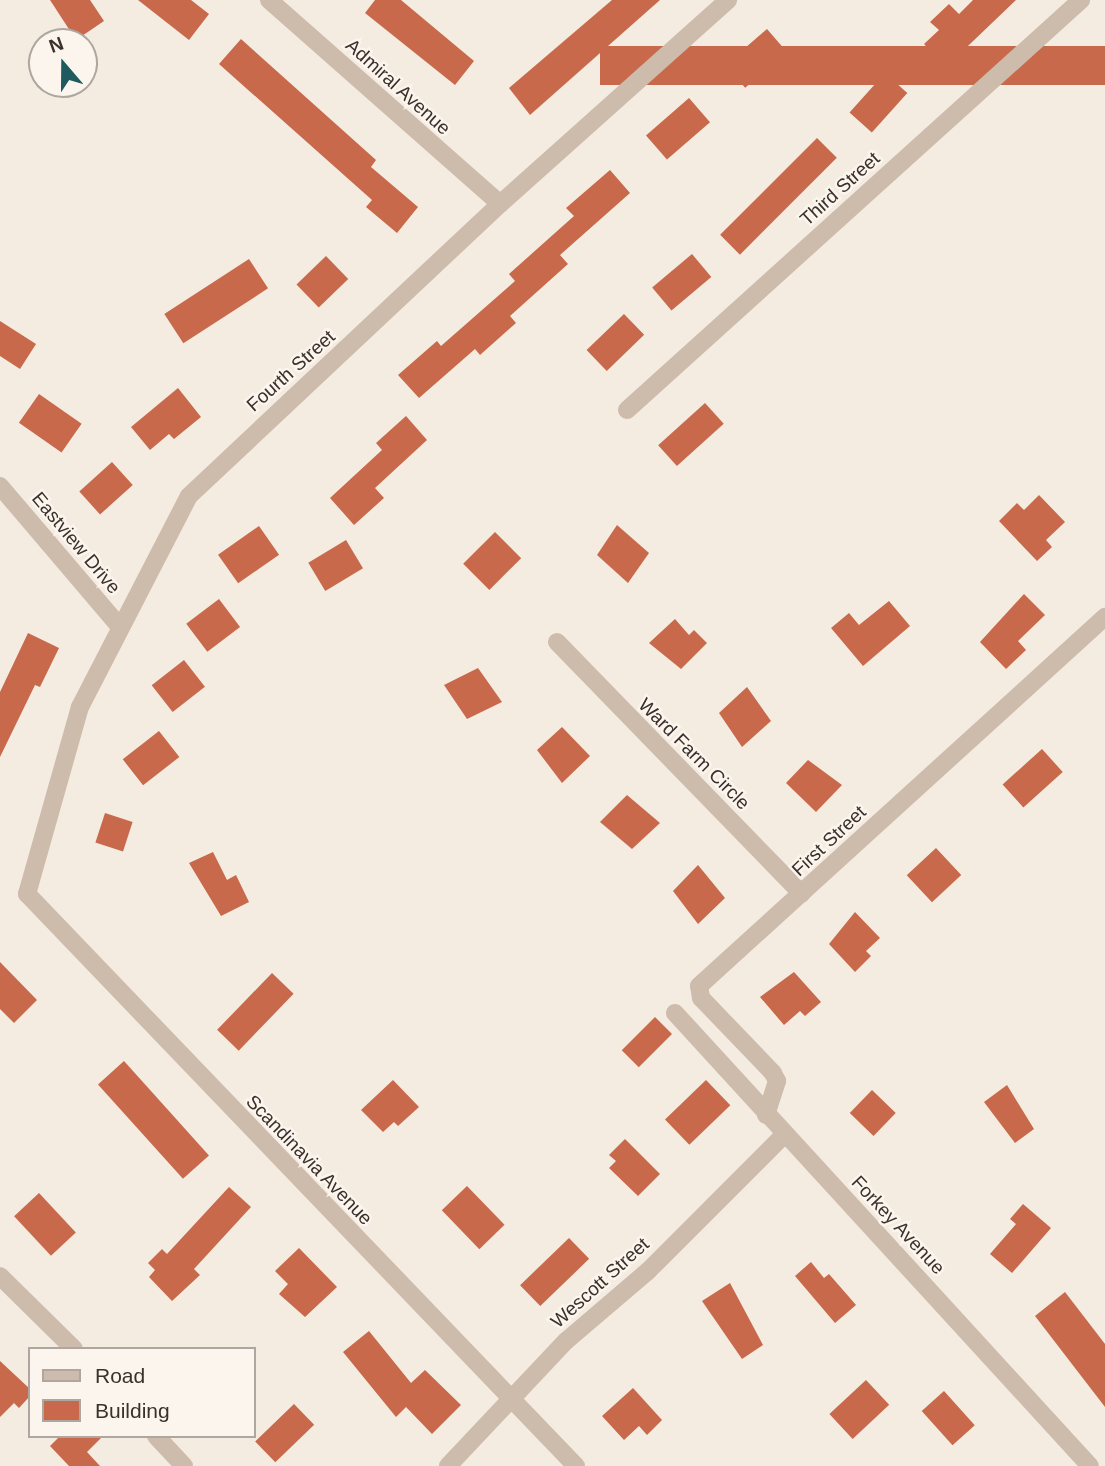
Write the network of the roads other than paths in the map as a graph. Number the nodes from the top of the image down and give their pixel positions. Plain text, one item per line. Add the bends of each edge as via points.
1 (269, 0) edge
2 (728, 0) edge
3 (1081, 0) edge
4 (500, 205) junction
5 (627, 410) dead end
6 (0, 486) edge
7 (1105, 617) edge
8 (120, 627) junction
9 (557, 642) dead end
10 (29, 876) joint
11 (803, 894) junction
12 (675, 1013) dead end
13 (766, 1115) junction
14 (784, 1135) junction
15 (0, 1276) edge
16 (72, 1347) edge
17 (510, 1402) junction
18 (158, 1438) edge
19 (184, 1466) edge
20 (448, 1466) edge
21 (576, 1466) edge
22 (1090, 1466) edge

1 - 4 street, Admiral Avenue
2 - 4 street, Fourth Street
3 - 5 street, Third Street
4 - 8 street, Fourth Street via 189,496
6 - 8 street, Eastview Drive
7 - 11 street, First Street
8 - 10 street, Fourth Street via 80,707
9 - 11 street, Ward Farm Circle
10 - 17 street, Scandinavia Avenue via 27,894 60,932
11 - 13 street, First Street via 699,986 701,998 773,1073 776,1082
12 - 13 street, Forkey Avenue
13 - 14 street, Forkey Avenue
14 - 17 street, Wescott Street via 648,1271 566,1341
14 - 22 street, Forkey Avenue
15 - 16 street
17 - 20 street, Wescott Street
17 - 21 street, Scandinavia Avenue
18 - 19 street

